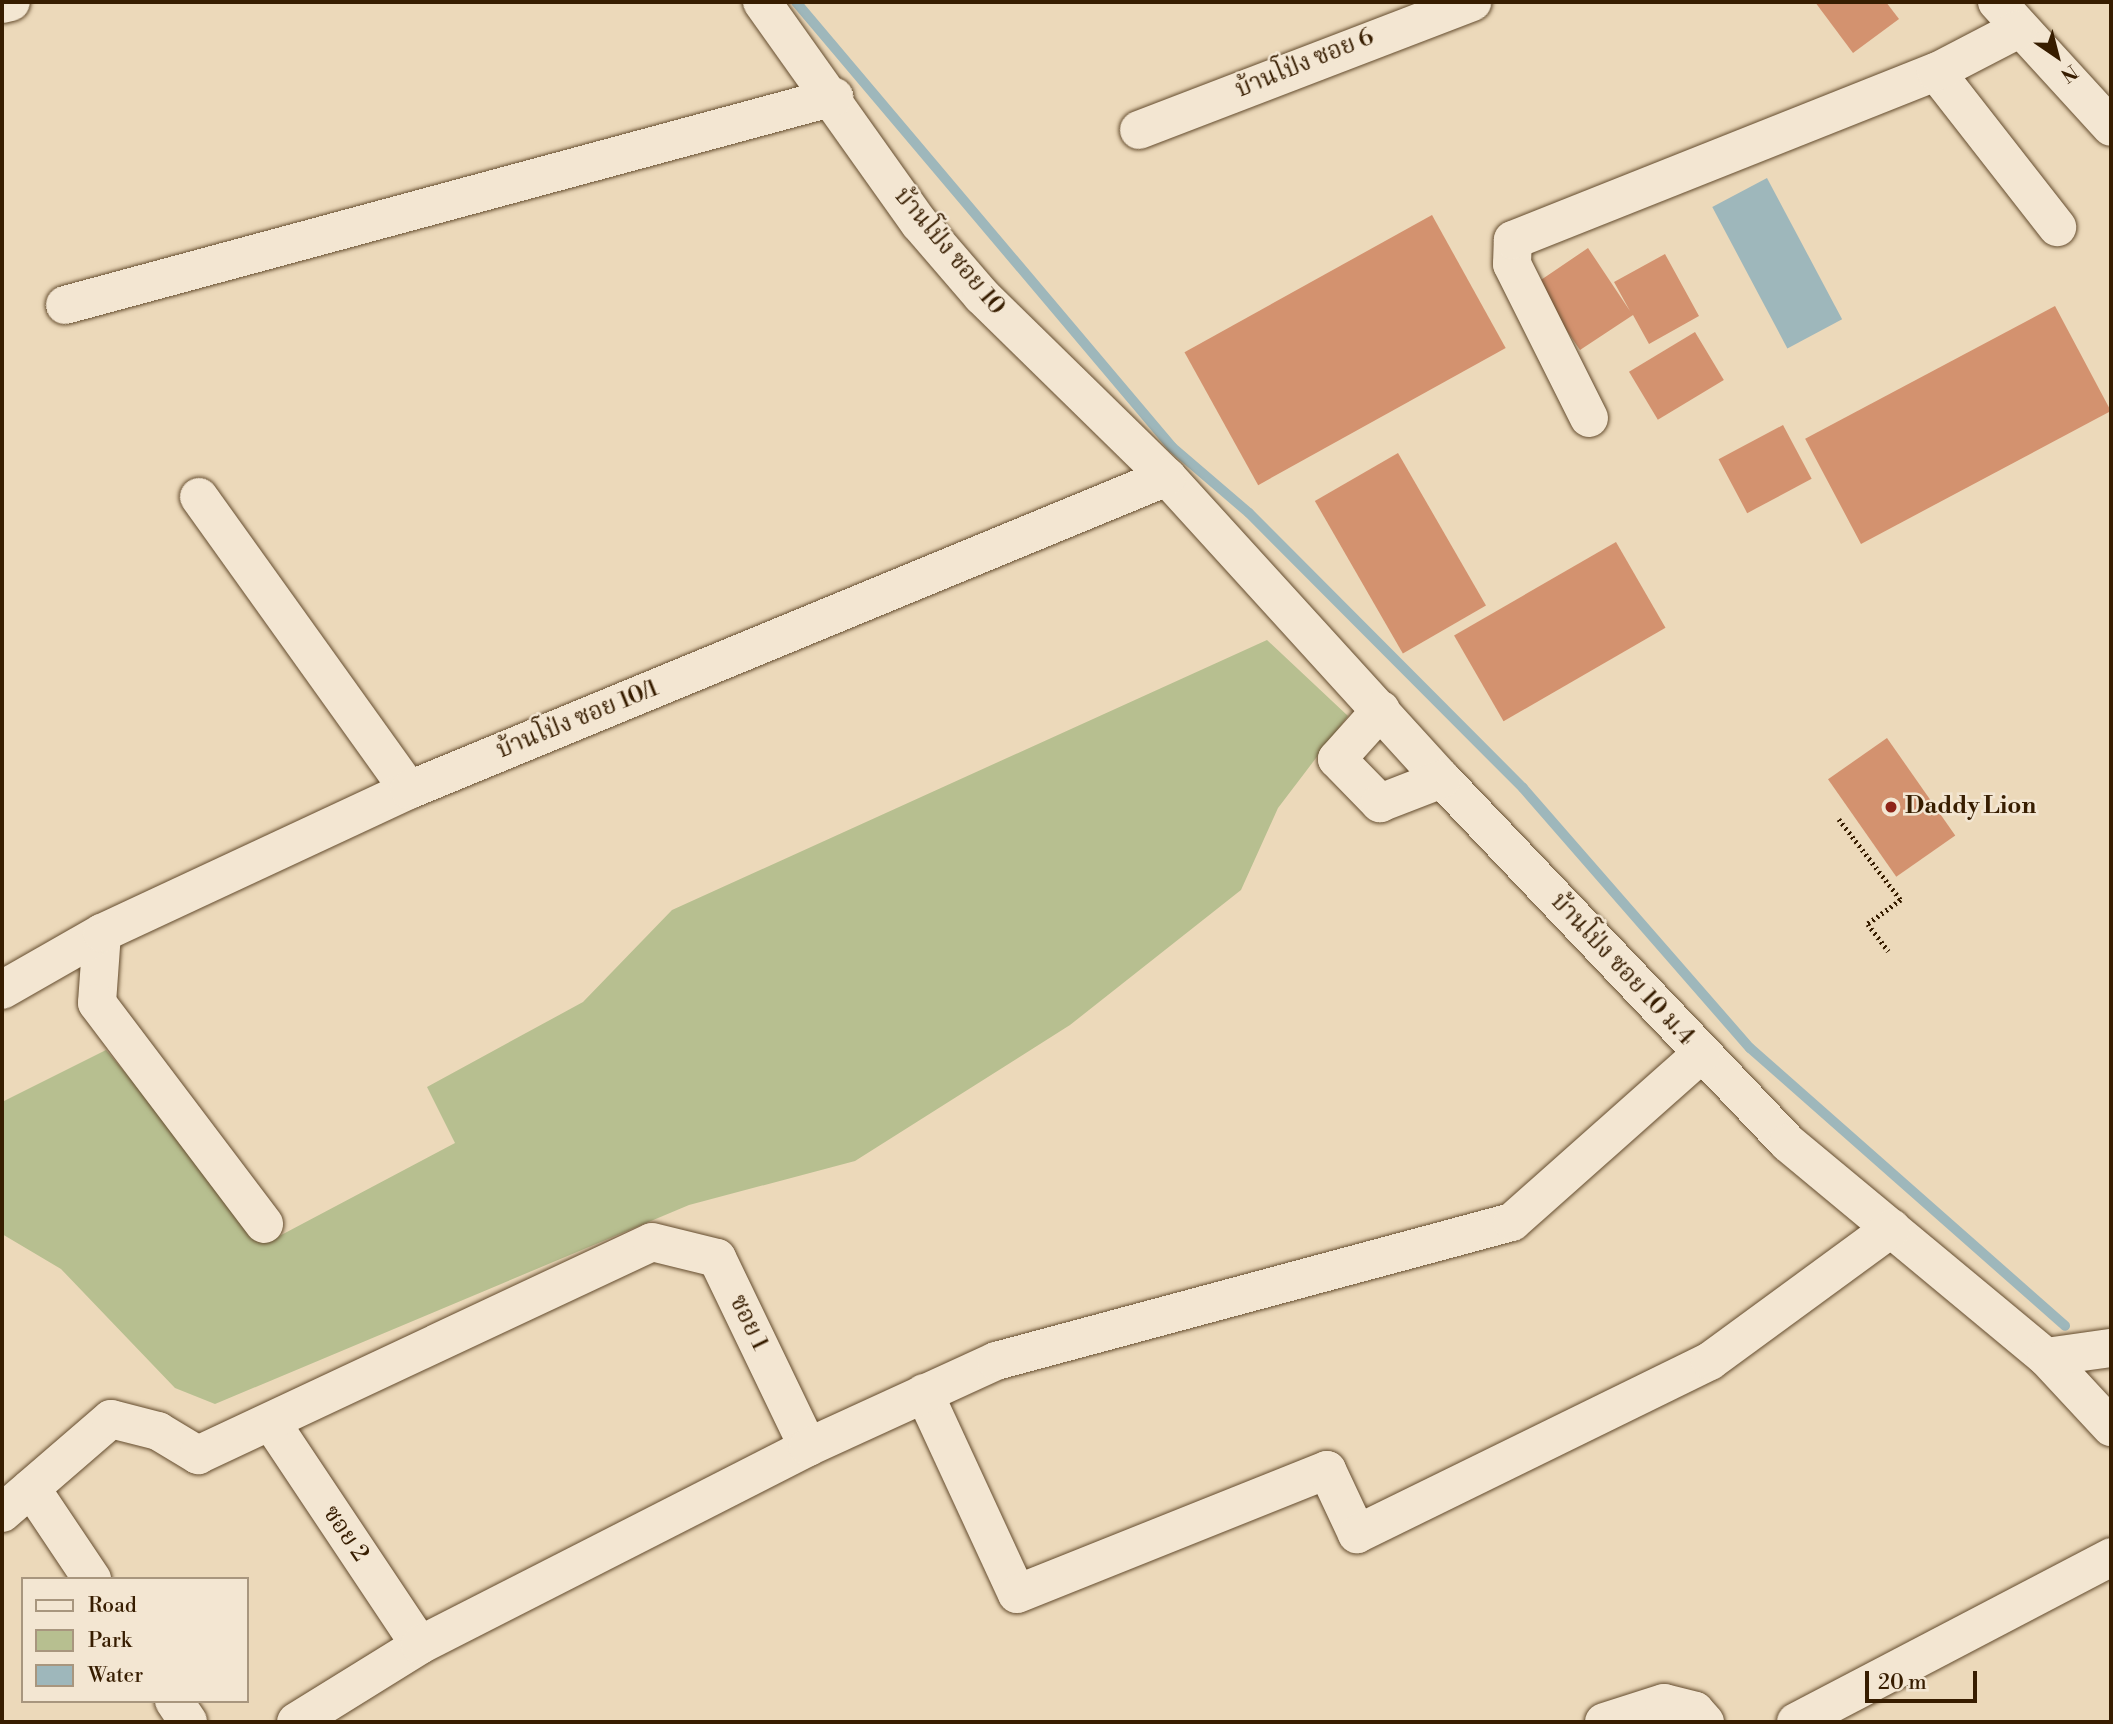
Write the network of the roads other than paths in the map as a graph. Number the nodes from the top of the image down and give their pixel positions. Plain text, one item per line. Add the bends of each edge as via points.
1 (11, 2) edge
2 (762, 2) edge
3 (1472, 2) edge
4 (2, 4) edge
5 (2008, 15) edge
6 (1936, 72) junction
7 (834, 97) junction
8 (2111, 127) edge
9 (1139, 130) dead end
10 (2057, 227) dead end
11 (65, 305) dead end
12 (1589, 418) dead end
13 (1167, 477) junction
14 (199, 497) dead end
15 (1381, 710) junction
16 (1442, 779) junction
17 (410, 790) junction
18 (102, 933) junction
19 (2, 990) edge
20 (1701, 1054) junction
21 (264, 1224) dead end
22 (1892, 1228) junction
23 (2111, 1348) edge
24 (2046, 1357) junction
25 (924, 1393) junction
26 (271, 1422) junction
27 (2111, 1427) edge
28 (807, 1447) junction
29 (31, 1488) junction
30 (2, 1513) edge
31 (2111, 1557) edge
32 (91, 1577) edge
33 (419, 1646) junction
34 (175, 1703) edge
35 (188, 1722) edge
36 (296, 1722) edge
37 (1604, 1722) edge
38 (1705, 1722) edge
39 (1796, 1722) edge

1 - 4 street
2 - 7 street, บ้านโป่ง ซอย 10
3 - 9 street, บ้านโป่ง ซอย 6
5 - 6 street
5 - 8 street
6 - 10 street
6 - 12 street via 1513,240 1512,264
7 - 11 street
7 - 13 street, บ้านโป่ง ซอย 10 via 920,224 982,296
13 - 15 street, บ้านโป่ง ซอย 10 ม.4
13 - 17 street, บ้านโป่ง ซอย 10/1
14 - 17 street
15 - 16 street, บ้านโป่ง ซอย 10 ม.4
15 - 16 street via 1337,759 1380,803
16 - 20 street, บ้านโป่ง ซอย 10 ม.4
17 - 18 street, บ้านโป่ง ซอย 10/1
18 - 19 street, บ้านโป่ง ซอย 10/1
18 - 21 street via 97,1003
20 - 22 street, บ้านโป่ง ซอย 10 ม.4 via 1788,1143
20 - 25 street via 1512,1222 996,1361
22 - 24 street, บ้านโป่ง ซอย 10 ม.4
22 - 25 street via 1710,1361 1357,1534 1327,1470 1017,1594
23 - 24 street
24 - 27 street, บ้านโป่ง ซอย 10 ม.4
25 - 28 street
26 - 28 street, ซอย 1 via 652,1242 717,1258
26 - 29 street via 198,1455 158,1431 111,1419
26 - 33 street, ซอย 2
28 - 33 street
29 - 30 street
29 - 32 street
31 - 39 street
33 - 36 street
34 - 35 street
37 - 38 street via 1664,1703 1695,1711

